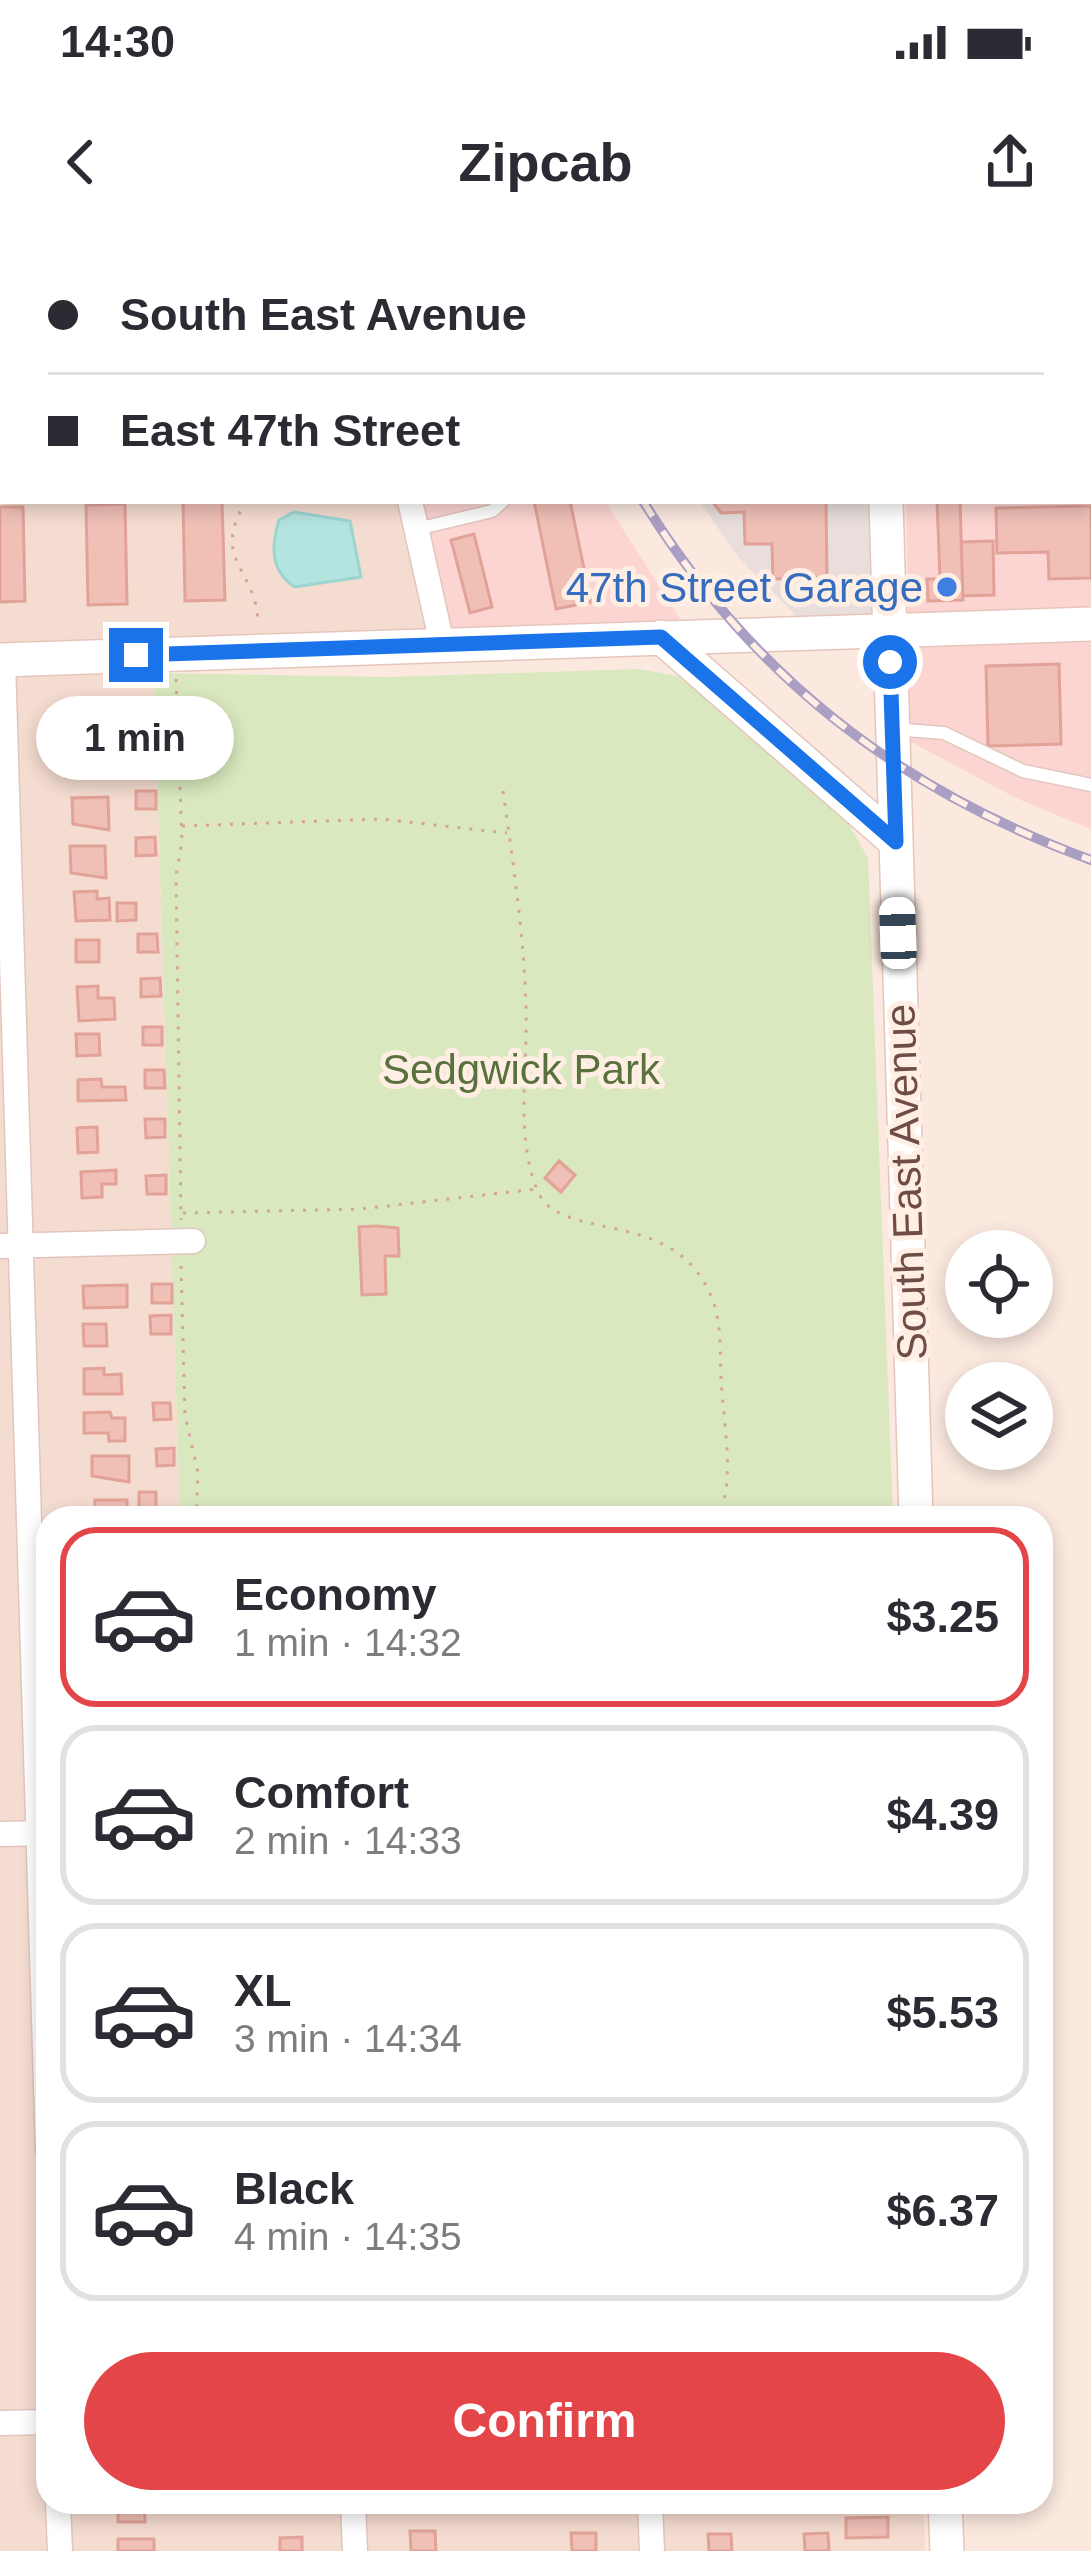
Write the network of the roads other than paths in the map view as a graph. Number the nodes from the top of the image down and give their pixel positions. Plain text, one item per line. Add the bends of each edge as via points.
1 (411, 504) edge
2 (500, 504) edge
3 (886, 504) edge
4 (417, 529) junction
5 (1091, 625) edge
6 (889, 629) junction
7 (661, 637) junction
8 (442, 644) junction
9 (2, 660) edge
10 (892, 728) junction
11 (1091, 785) edge
12 (896, 842) junction
13 (187, 1241) road end
14 (10, 1246) edge
15 (916, 1506) edge
16 (36, 1695) edge
17 (36, 1833) edge
18 (0, 1834) edge
19 (36, 2422) edge
20 (0, 2423) edge
21 (58, 2514) edge
22 (353, 2514) edge
23 (650, 2514) edge
24 (945, 2514) edge
25 (60, 2551) edge
26 (355, 2551) edge
27 (652, 2551) edge
28 (947, 2551) edge

1 - 4 street
2 - 4 lane
3 - 6 main road, South East Avenue
4 - 8 street
5 - 6 main road
6 - 7 main road
6 - 10 main road, South East Avenue
7 - 8 main road
7 - 12 main road
8 - 9 main road
9 - 14 street
10 - 11 lane via 944,733 1023,771
10 - 12 main road, South East Avenue
12 - 15 main road, South East Avenue
13 - 14 street
14 - 16 street
17 - 18 street
19 - 20 street
21 - 25 street
22 - 26 street
23 - 27 street
24 - 28 main road

